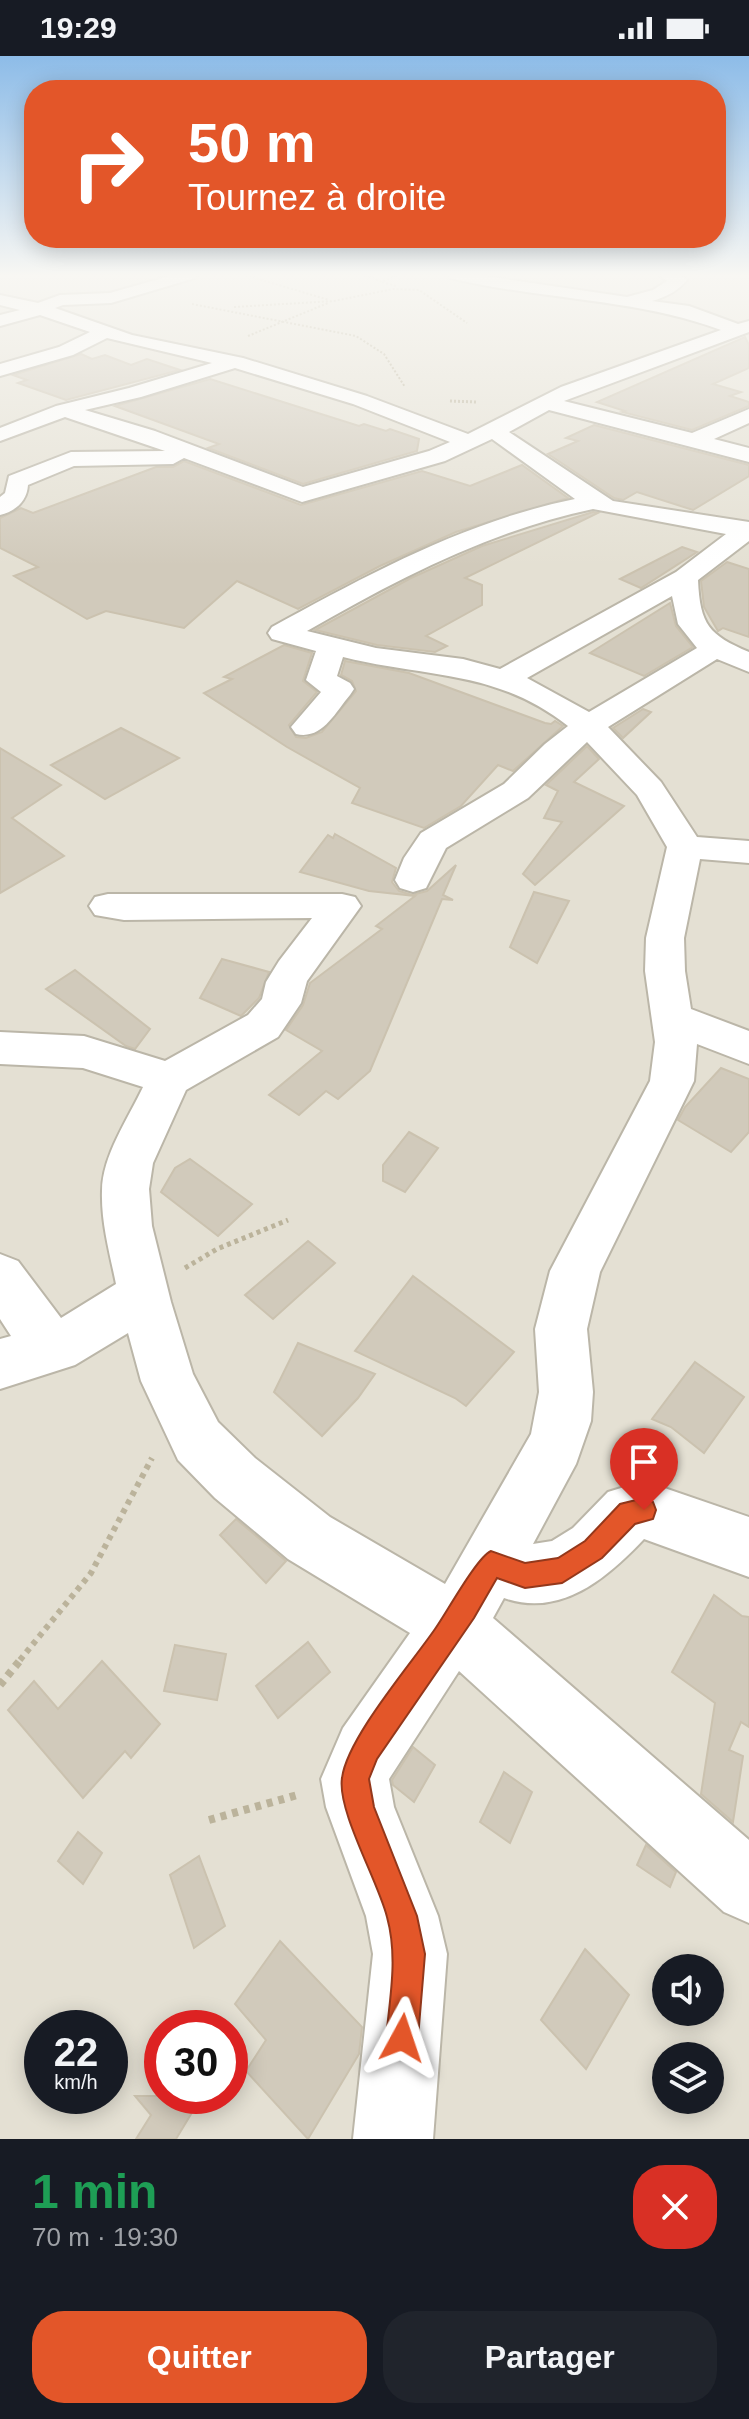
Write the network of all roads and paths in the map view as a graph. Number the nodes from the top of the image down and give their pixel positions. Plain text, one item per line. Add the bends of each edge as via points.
1 (202, 372) edge
2 (269, 372) edge
3 (400, 372) edge
4 (620, 372) edge
5 (412, 397) dead end
6 (441, 400) dead end
7 (485, 400) dead end
8 (546, 403) junction
9 (63, 410) junction
10 (749, 415) edge
11 (494, 431) junction
12 (3, 432) edge
13 (694, 440) junction
14 (468, 442) junction
15 (749, 455) edge
16 (203, 456) junction
17 (71, 459) junction
18 (595, 502) junction
19 (0, 508) edge
20 (748, 530) edge
21 (685, 578) junction
22 (332, 645) junction
23 (716, 648) junction
24 (749, 663) edge
25 (503, 679) junction
26 (307, 727) dead end
27 (587, 727) junction
28 (685, 847) junction
29 (749, 852) edge
30 (413, 880) dead end
31 (108, 906) dead end
32 (675, 1019) junction
33 (0, 1048) edge
34 (749, 1048) edge
35 (169, 1079) junction
36 (288, 1220) dead end
37 (0, 1276) edge
38 (143, 1294) junction
39 (56, 1348) junction
40 (0, 1364) edge
41 (180, 1404) junction
42 (749, 1547) edge
43 (491, 1563) junction
44 (453, 1624) junction
45 (0, 1685) edge
46 (355, 1779) junction
47 (209, 1820) dead end
48 (749, 1887) edge
49 (393, 2139) edge

1 - 9 street
2 - 14 street
3 - 5 path
4 - 8 street
6 - 7 path
8 - 11 street
8 - 13 street
9 - 12 street
9 - 16 street
10 - 13 street
11 - 14 street
11 - 18 street
12 - 17 street
13 - 15 street
14 - 16 street via 302,495
16 - 17 street
17 - 19 street via 17,481 16,496
18 - 20 street via 627,512
18 - 22 street via 527,519 413,561 282,633
20 - 21 street
21 - 23 street via 686,616
21 - 25 street
22 - 25 street
22 - 26 street via 321,680 339,689
23 - 24 street
23 - 27 street
25 - 27 street
27 - 28 street via 657,794
27 - 30 street via 516,791 433,841
28 - 29 street
28 - 32 street via 665,938
31 - 35 street via 342,906 293,971 275,1015
32 - 34 street
32 - 43 street via 672,1081 575,1271 565,1305 561,1329 566,1392 556,1445
33 - 35 street via 84,1052
35 - 38 street via 130,1163 125,1189
36 - 38 path via 217,1249
37 - 39 street via 32,1324
38 - 39 street
38 - 41 street via 168,1381
39 - 40 street
41 - 44 street via 198,1441 309,1538
41 - 45 path via 91,1573
42 - 43 street via 644,1510 629,1513 594,1549 562,1570 525,1575
43 - 44 street
44 - 46 street via 366,1751
44 - 48 street
46 - 47 path
46 - 49 street via 410,1954

